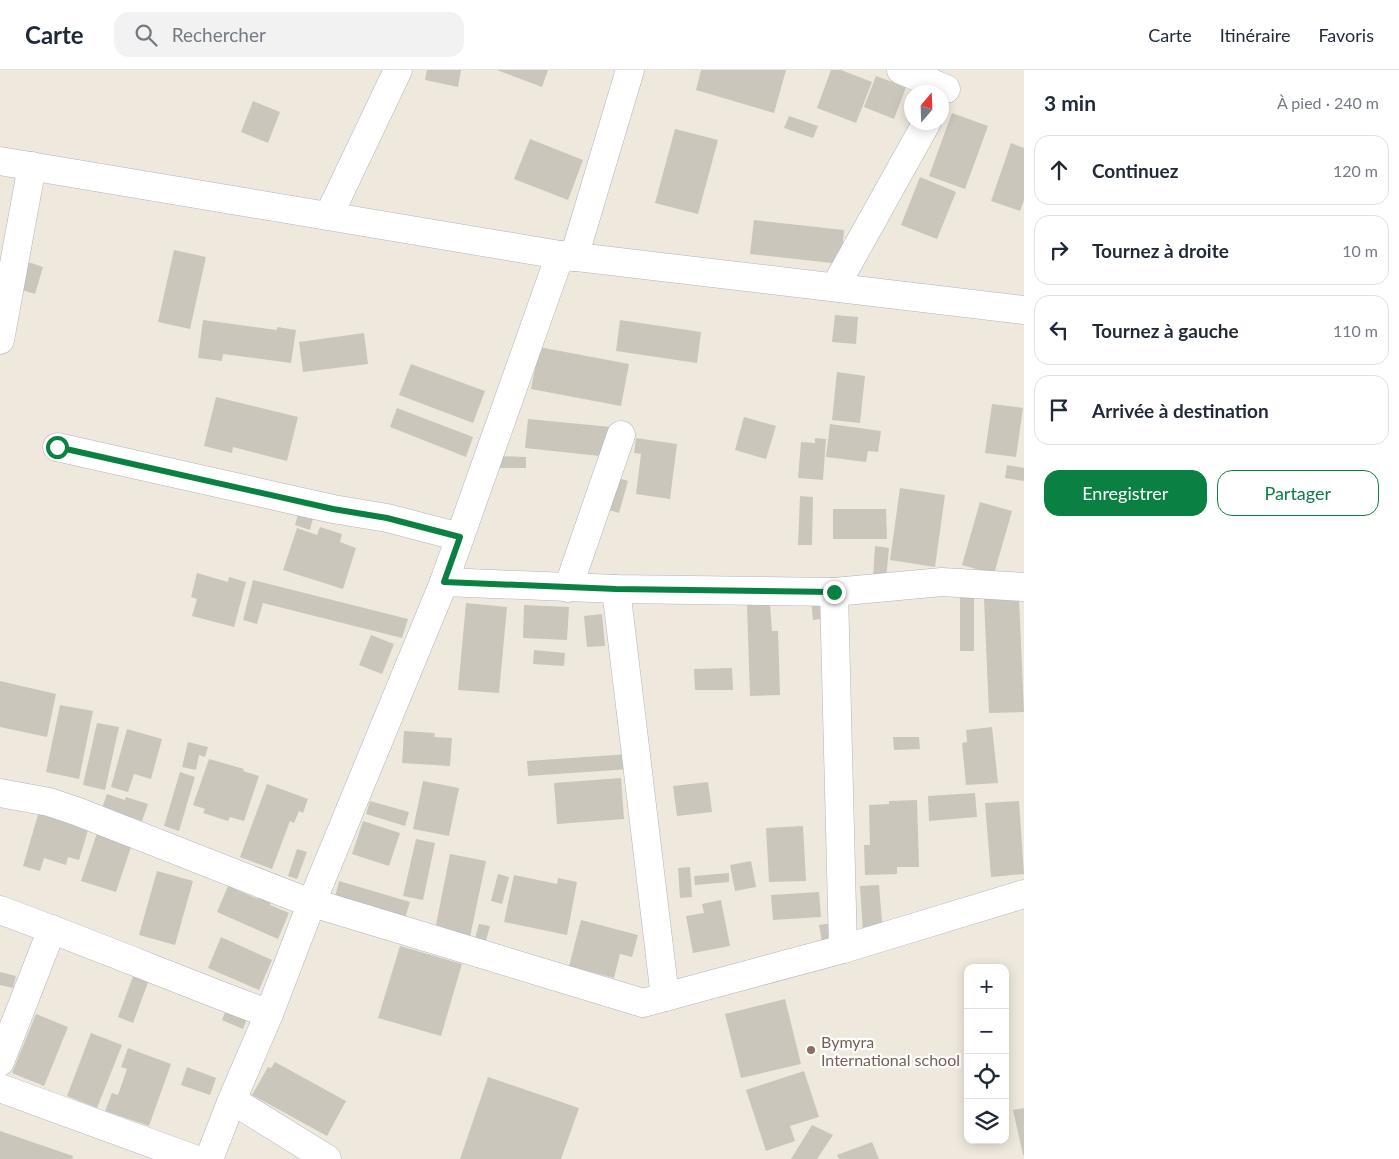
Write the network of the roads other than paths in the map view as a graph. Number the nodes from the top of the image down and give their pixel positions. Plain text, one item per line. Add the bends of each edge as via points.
1 (398, 70) edge
2 (630, 70) edge
3 (901, 70) edge
4 (945, 85) edge
5 (923, 130) edge
6 (0, 161) edge
7 (32, 166) junction
8 (329, 215) junction
9 (567, 256) junction
10 (835, 287) junction
11 (1024, 310) edge
12 (0, 340) edge
13 (621, 435) dead end
14 (57, 447) dead end
15 (460, 537) junction
16 (444, 582) junction
17 (1024, 587) edge
18 (568, 588) junction
19 (616, 589) junction
20 (834, 592) junction
21 (0, 793) edge
22 (1024, 894) edge
23 (312, 902) junction
24 (0, 910) edge
25 (52, 929) junction
26 (843, 949) junction
27 (664, 997) junction
28 (269, 1014) junction
29 (0, 1062) edge
30 (0, 1088) edge
31 (232, 1100) junction
32 (194, 1159) edge
33 (209, 1159) edge
34 (327, 1159) edge

1 - 8 street
2 - 9 street
3 - 4 street
5 - 10 street
6 - 7 street
7 - 8 street
7 - 12 street
8 - 9 street
9 - 10 street
9 - 15 street
10 - 11 street
13 - 18 street
14 - 15 street via 333,509 387,518
15 - 16 street
16 - 18 street
16 - 23 street
17 - 20 street via 942,582
18 - 19 street
19 - 20 street
19 - 27 street
20 - 26 street
21 - 23 street via 49,802 76,811
22 - 26 street
23 - 27 street via 643,1003
23 - 28 street
24 - 25 street
25 - 28 street
25 - 29 street
26 - 27 street
28 - 31 street
30 - 32 street
31 - 33 street
31 - 34 street

